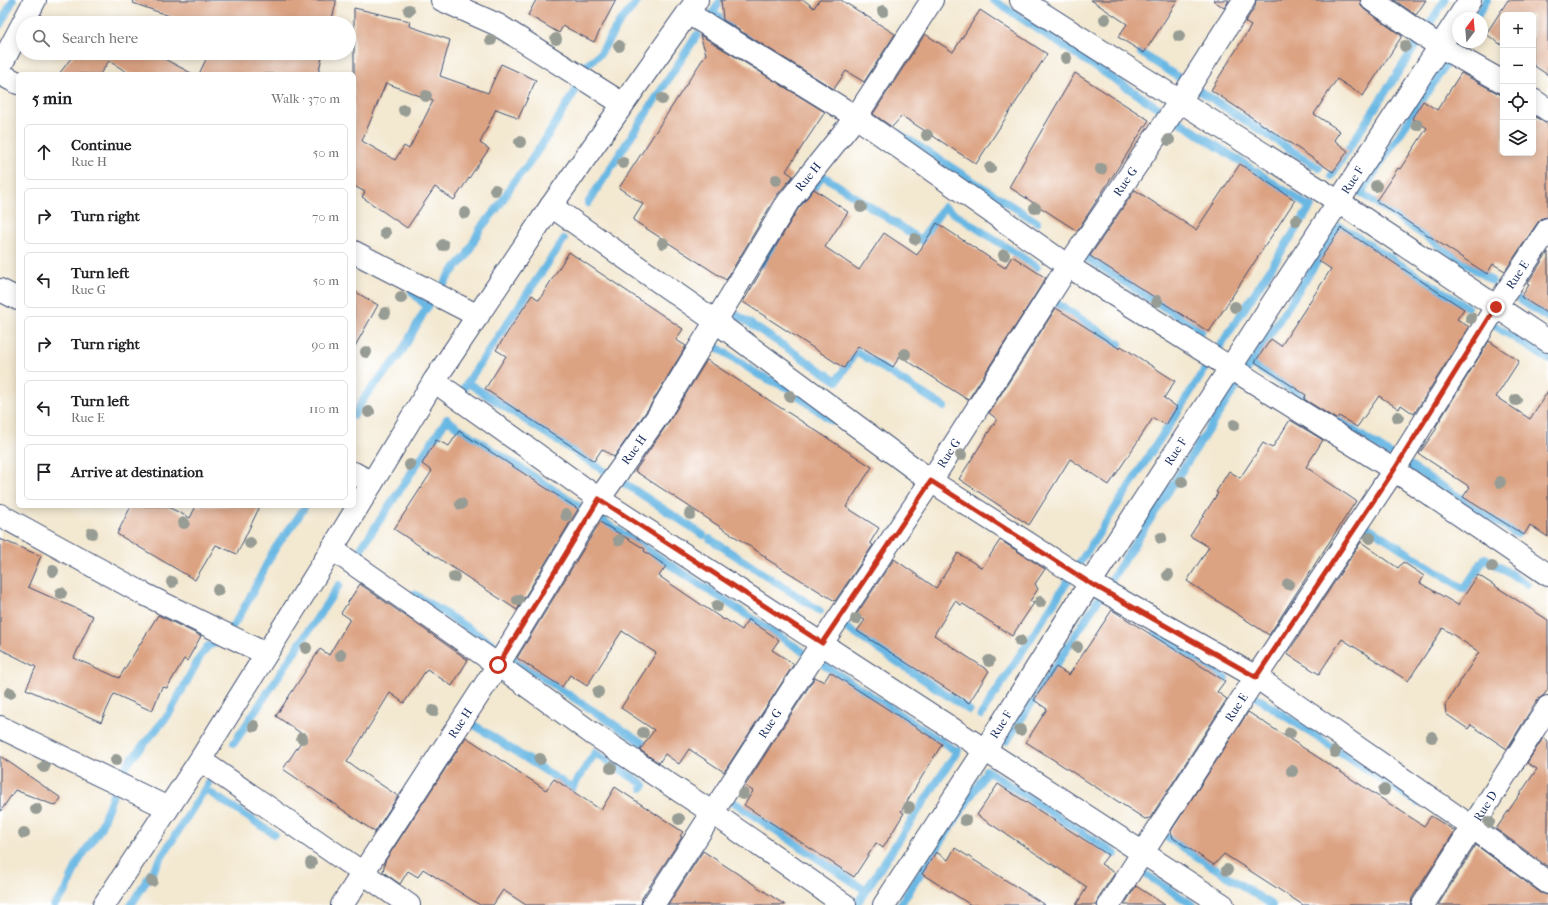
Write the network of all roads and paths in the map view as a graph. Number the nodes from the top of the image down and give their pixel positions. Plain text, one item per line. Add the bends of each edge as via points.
1 (35, 0) edge
2 (442, 0) edge
3 (932, 0) edge
4 (1021, 0) edge
5 (1244, 0) edge
6 (1372, 0) edge
7 (1470, 0) edge
8 (692, 6) edge
9 (27, 16) edge
10 (16, 36) edge
11 (1439, 46) junction
12 (0, 67) edge
13 (0, 74) edge
14 (1500, 80) edge
15 (16, 82) edge
16 (1180, 101) junction
17 (1536, 102) edge
18 (623, 104) junction
19 (1548, 110) edge
20 (856, 117) junction
21 (1339, 202) junction
22 (551, 206) junction
23 (1548, 229) edge
24 (356, 253) edge
25 (1068, 266) junction
26 (0, 290) edge
27 (16, 298) edge
28 (1496, 307) junction
29 (478, 316) junction
30 (716, 321) junction
31 (1548, 341) edge
32 (1230, 368) junction
33 (434, 381) junction
34 (1394, 470) junction
35 (363, 478) edge
36 (931, 481) junction
37 (356, 494) edge
38 (599, 499) junction
39 (350, 508) edge
40 (0, 515) edge
41 (332, 549) junction
42 (1548, 575) edge
43 (1090, 583) junction
44 (822, 643) junction
45 (266, 654) junction
46 (498, 665) junction
47 (1256, 677) junction
48 (1548, 707) edge
49 (0, 727) edge
50 (986, 750) junction
51 (200, 760) junction
52 (168, 808) junction
53 (713, 813) junction
54 (1472, 827) junction
55 (1143, 853) junction
56 (363, 873) junction
57 (1548, 883) edge
58 (104, 905) edge
59 (342, 905) edge
60 (410, 905) edge
61 (653, 905) edge
62 (845, 905) edge
63 (884, 905) edge
64 (1109, 905) edge
65 (1223, 905) edge
66 (1423, 905) edge

1 - 9 street
2 - 18 street via 498,24
3 - 20 street, Rue H
4 - 16 street
5 - 16 street, Rue G
6 - 11 street
7 - 11 street, Rue F
8 - 18 street
8 - 20 street
10 - 12 street
11 - 14 street
11 - 21 street, Rue F
13 - 15 street
16 - 21 street
16 - 25 street, Rue G
17 - 19 street
18 - 22 street
20 - 25 street
20 - 30 street, Rue H via 788,202
21 - 28 street
21 - 32 street, Rue F
22 - 29 street
22 - 30 street
23 - 28 street, Rue E
24 - 29 street
25 - 32 street
25 - 36 street, Rue G
26 - 27 street
28 - 31 street
28 - 34 street, Rue E
29 - 33 street
30 - 36 street
30 - 38 street, Rue H via 658,416
32 - 34 street
32 - 43 street, Rue F
33 - 35 street
33 - 38 street
34 - 42 street
34 - 47 street, Rue E
35 - 37 street
36 - 43 street
36 - 44 street, Rue G
38 - 44 street
38 - 46 street, Rue H
39 - 41 street
40 - 45 street via 144,594
41 - 45 street
41 - 46 street
43 - 47 street
43 - 50 street, Rue F
44 - 50 street
44 - 53 street, Rue G
45 - 51 street
46 - 53 street via 593,734
46 - 56 street, Rue H
47 - 54 street
47 - 55 street, Rue E
48 - 54 street, Rue D
49 - 52 street
50 - 55 street
50 - 63 street, Rue F
51 - 52 street
51 - 56 street
52 - 58 street
53 - 61 street, Rue G
53 - 62 street
54 - 57 street
54 - 66 street, Rue D
55 - 64 street, Rue E
55 - 65 street
56 - 59 street, Rue H
56 - 60 street

